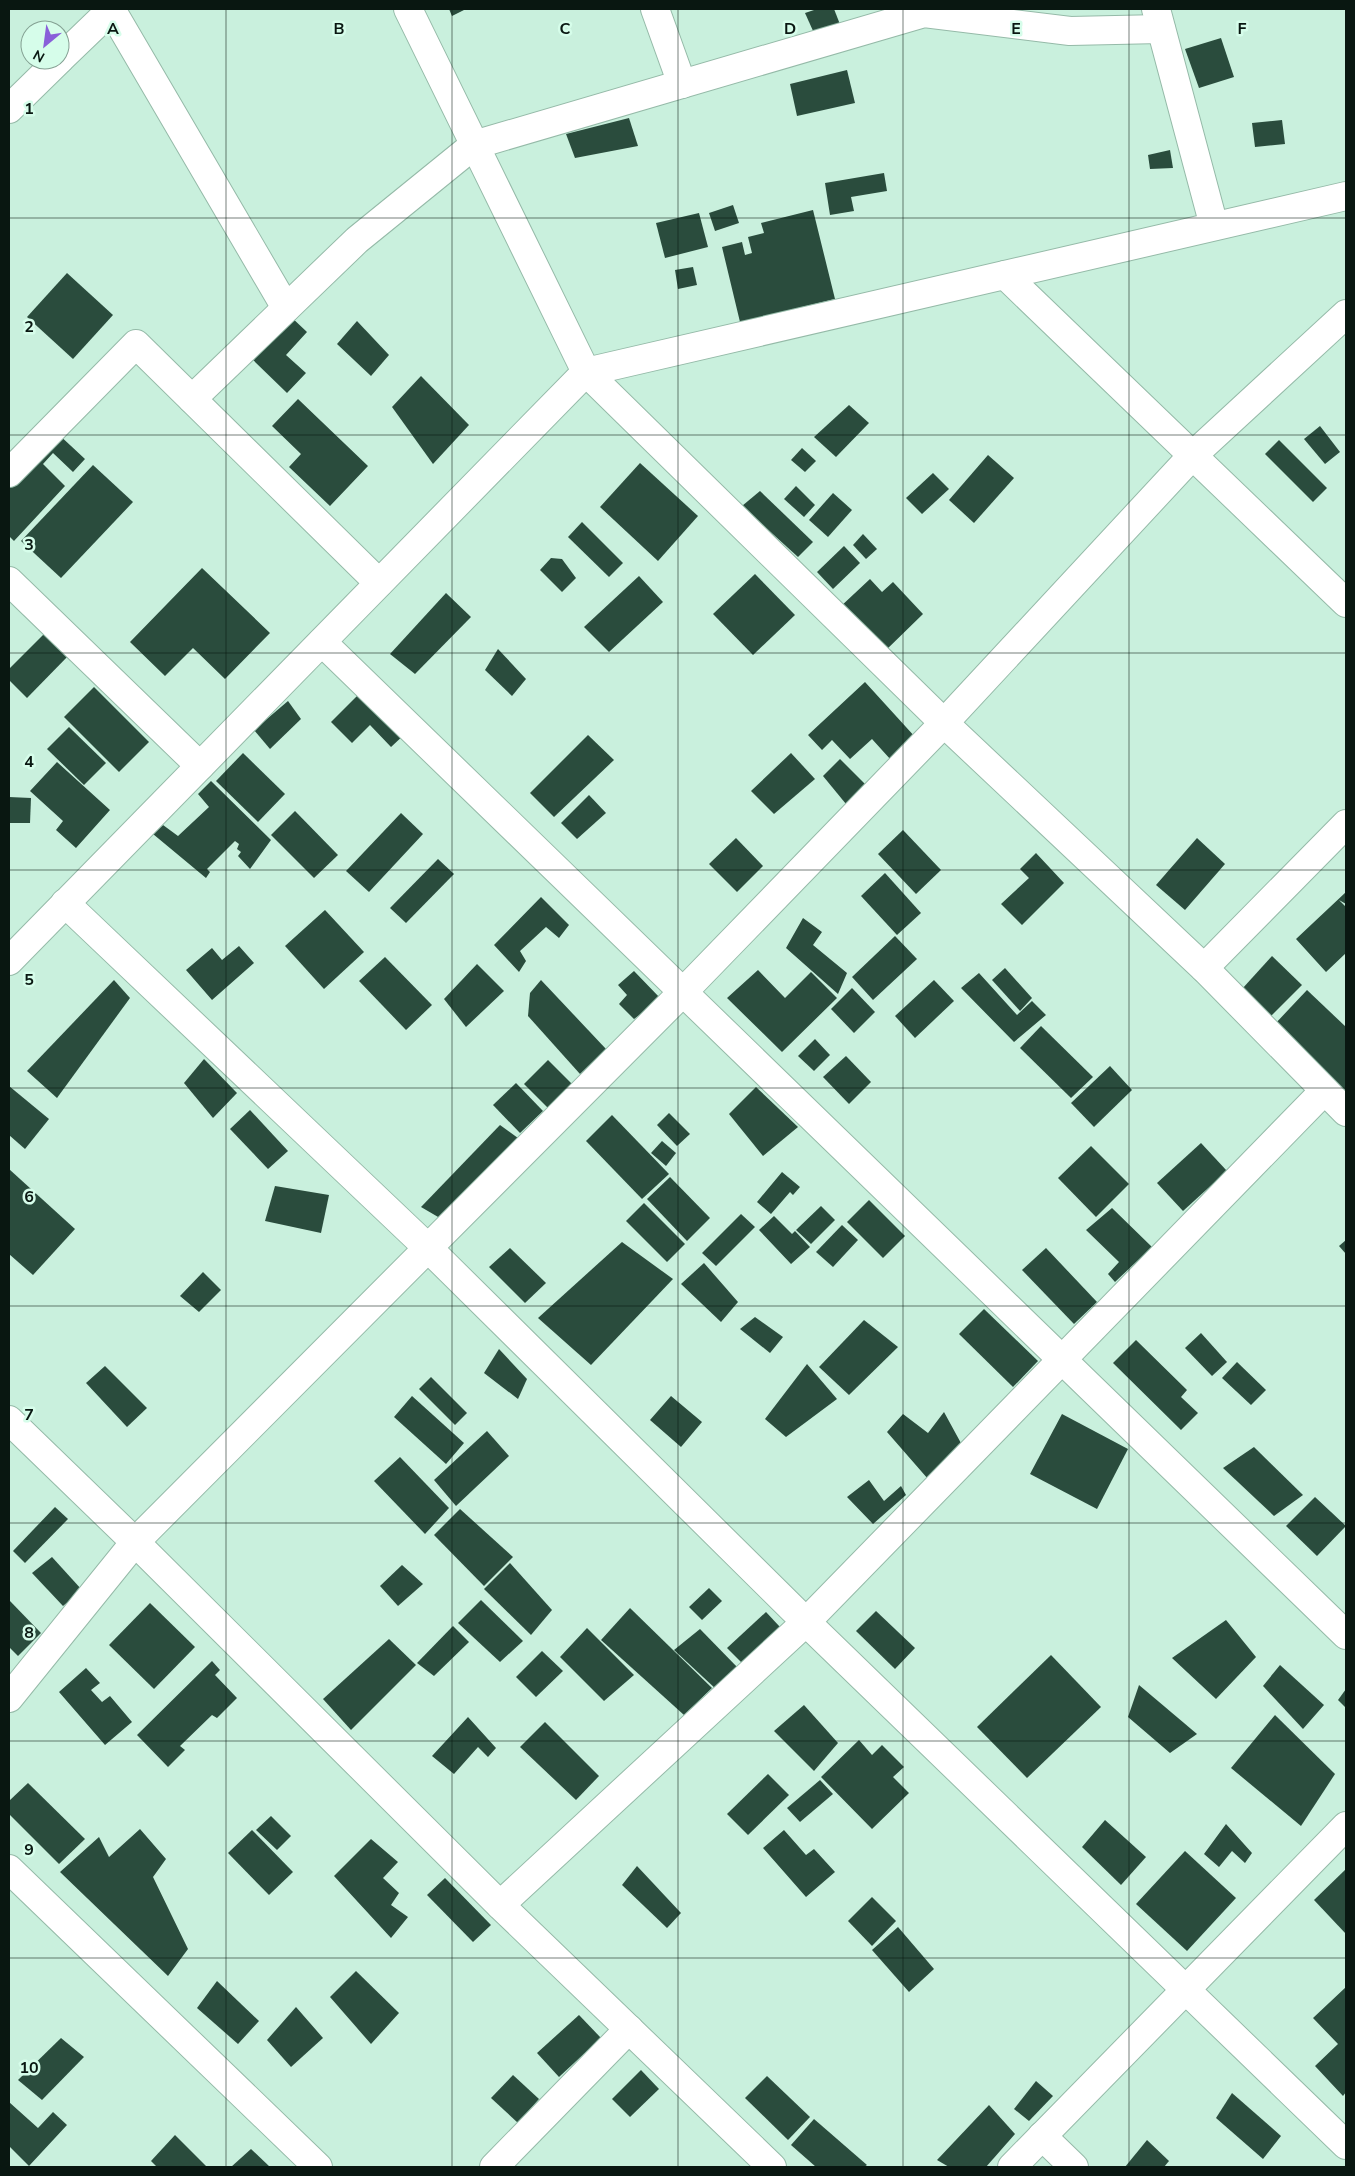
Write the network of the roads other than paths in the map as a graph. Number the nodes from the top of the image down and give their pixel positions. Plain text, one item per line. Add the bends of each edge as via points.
1 (111, 9) edge
2 (408, 9) edge
3 (655, 9) edge
4 (923, 11) edge
5 (1158, 19) edge
6 (70, 50) edge
7 (49, 70) edge
8 (682, 84) junction
9 (9, 108) edge
10 (474, 145) junction
11 (1346, 196) edge
12 (1214, 226) junction
13 (1005, 275) junction
14 (286, 308) junction
15 (1346, 314) edge
16 (586, 372) junction
17 (192, 399) junction
18 (1192, 456) junction
19 (9, 472) edge
20 (9, 581) edge
21 (379, 583) junction
22 (1346, 603) edge
23 (322, 642) junction
24 (944, 723) junction
25 (200, 766) junction
26 (1346, 824) edge
27 (65, 903) junction
28 (9, 961) edge
29 (1204, 968) junction
30 (684, 991) junction
31 (1324, 1091) junction
32 (1346, 1112) edge
33 (429, 1249) junction
34 (1062, 1360) junction
35 (9, 1420) edge
36 (136, 1542) junction
37 (806, 1622) junction
38 (1346, 1635) edge
39 (9, 1698) edge
40 (1346, 1826) edge
41 (9, 1869) edge
42 (500, 1905) junction
43 (1186, 1990) junction
44 (629, 2029) junction
45 (1042, 2136) junction
46 (1346, 2145) edge
47 (308, 2164) edge
48 (494, 2167) edge
49 (772, 2167) edge
50 (1012, 2167) edge
51 (1074, 2167) edge

1 - 6 street
1 - 14 street
2 - 10 street
3 - 8 street
4 - 5 street via 1070,31
4 - 8 street
5 - 12 street
7 - 9 street
8 - 10 street
10 - 14 street via 358,240
10 - 16 street
11 - 12 street
12 - 13 street
13 - 16 street
13 - 18 street
14 - 17 street
15 - 18 street
16 - 21 street
16 - 24 street
17 - 19 street via 136,344
17 - 21 street
18 - 22 street
18 - 24 street
20 - 25 street
21 - 23 street
23 - 25 street
23 - 30 street
24 - 29 street
24 - 30 street
25 - 27 street
26 - 29 street
27 - 28 street
27 - 33 street
29 - 31 street
30 - 33 street
30 - 34 street
31 - 32 street
31 - 34 street
33 - 36 street
33 - 37 street
34 - 37 street
34 - 38 street
35 - 36 street
36 - 39 street
36 - 42 street
37 - 42 street
37 - 43 street
40 - 43 street
41 - 47 street
42 - 44 street
43 - 45 street
43 - 46 street
44 - 48 street
44 - 49 street
45 - 50 street
45 - 51 street

